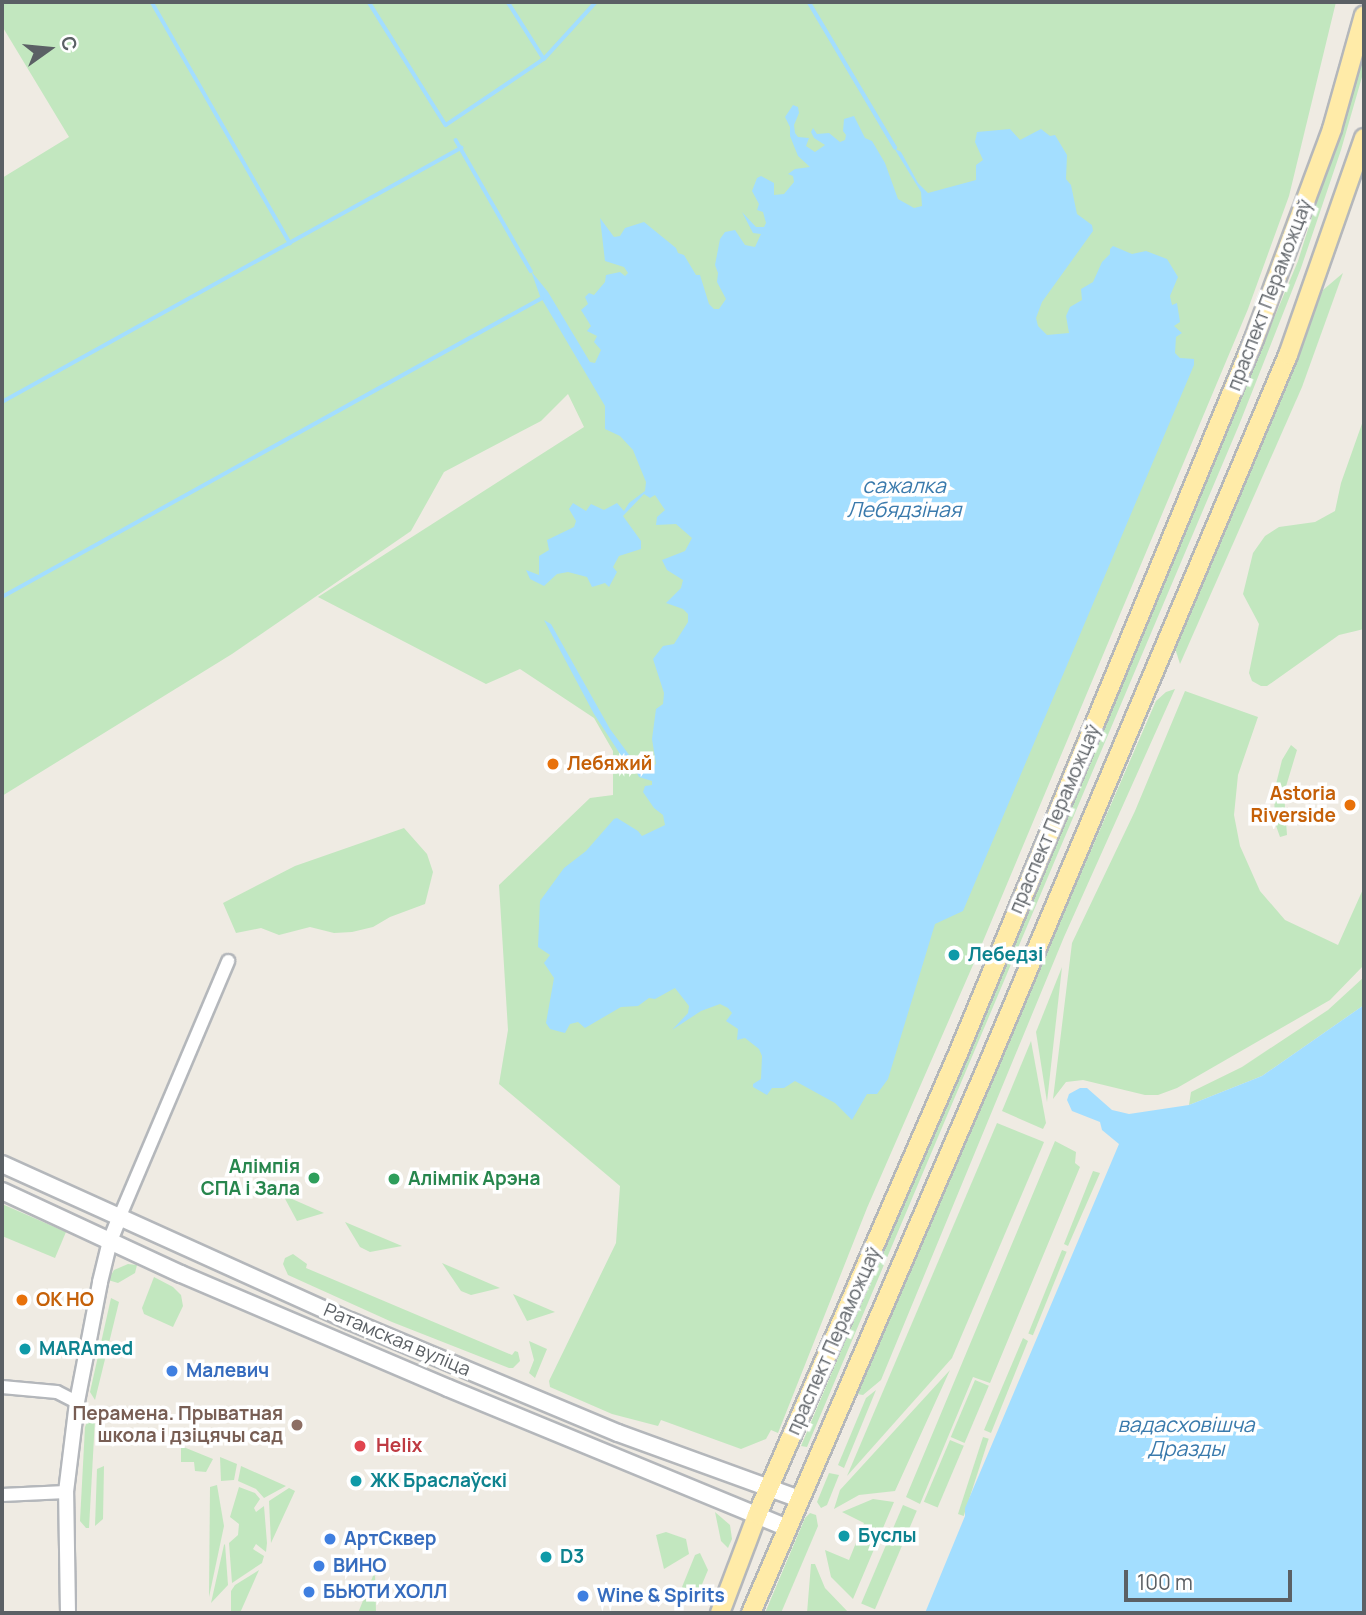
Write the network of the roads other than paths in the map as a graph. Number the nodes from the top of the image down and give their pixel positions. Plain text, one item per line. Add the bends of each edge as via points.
1 (1364, 15) edge
2 (1364, 138) edge
3 (228, 961) dead end
4 (2, 1164) edge
5 (2, 1191) edge
6 (120, 1216) junction
7 (110, 1241) junction
8 (2, 1387) edge
9 (77, 1402) junction
10 (769, 1488) junction
11 (66, 1492) junction
12 (2, 1495) edge
13 (799, 1499) junction
14 (757, 1515) junction
15 (787, 1528) junction
16 (68, 1613) edge
17 (720, 1613) edge
18 (751, 1613) edge

1 - 10 main road, праспект Пераможцаў via 1332,130 1254,340 957,1056
2 - 13 main road, праспект Пераможцаў via 1288,355
3 - 6 street
4 - 6 main road, Ратамская вуліца
5 - 7 main road, Ратамская вуліца
6 - 7 street
6 - 10 main road, Ратамская вуліца via 350,1321 618,1433
7 - 9 street
7 - 14 main road, Ратамская вуліца via 448,1388
8 - 9 street via 57,1392
9 - 11 street
10 - 13 main road, Ратамская вуліца
10 - 14 main road, праспект Пераможцаў
11 - 12 street
11 - 16 street
13 - 15 main road, праспект Пераможцаў
14 - 15 main road, Ратамская вуліца
14 - 17 main road, праспект Пераможцаў
15 - 18 main road, праспект Пераможцаў

